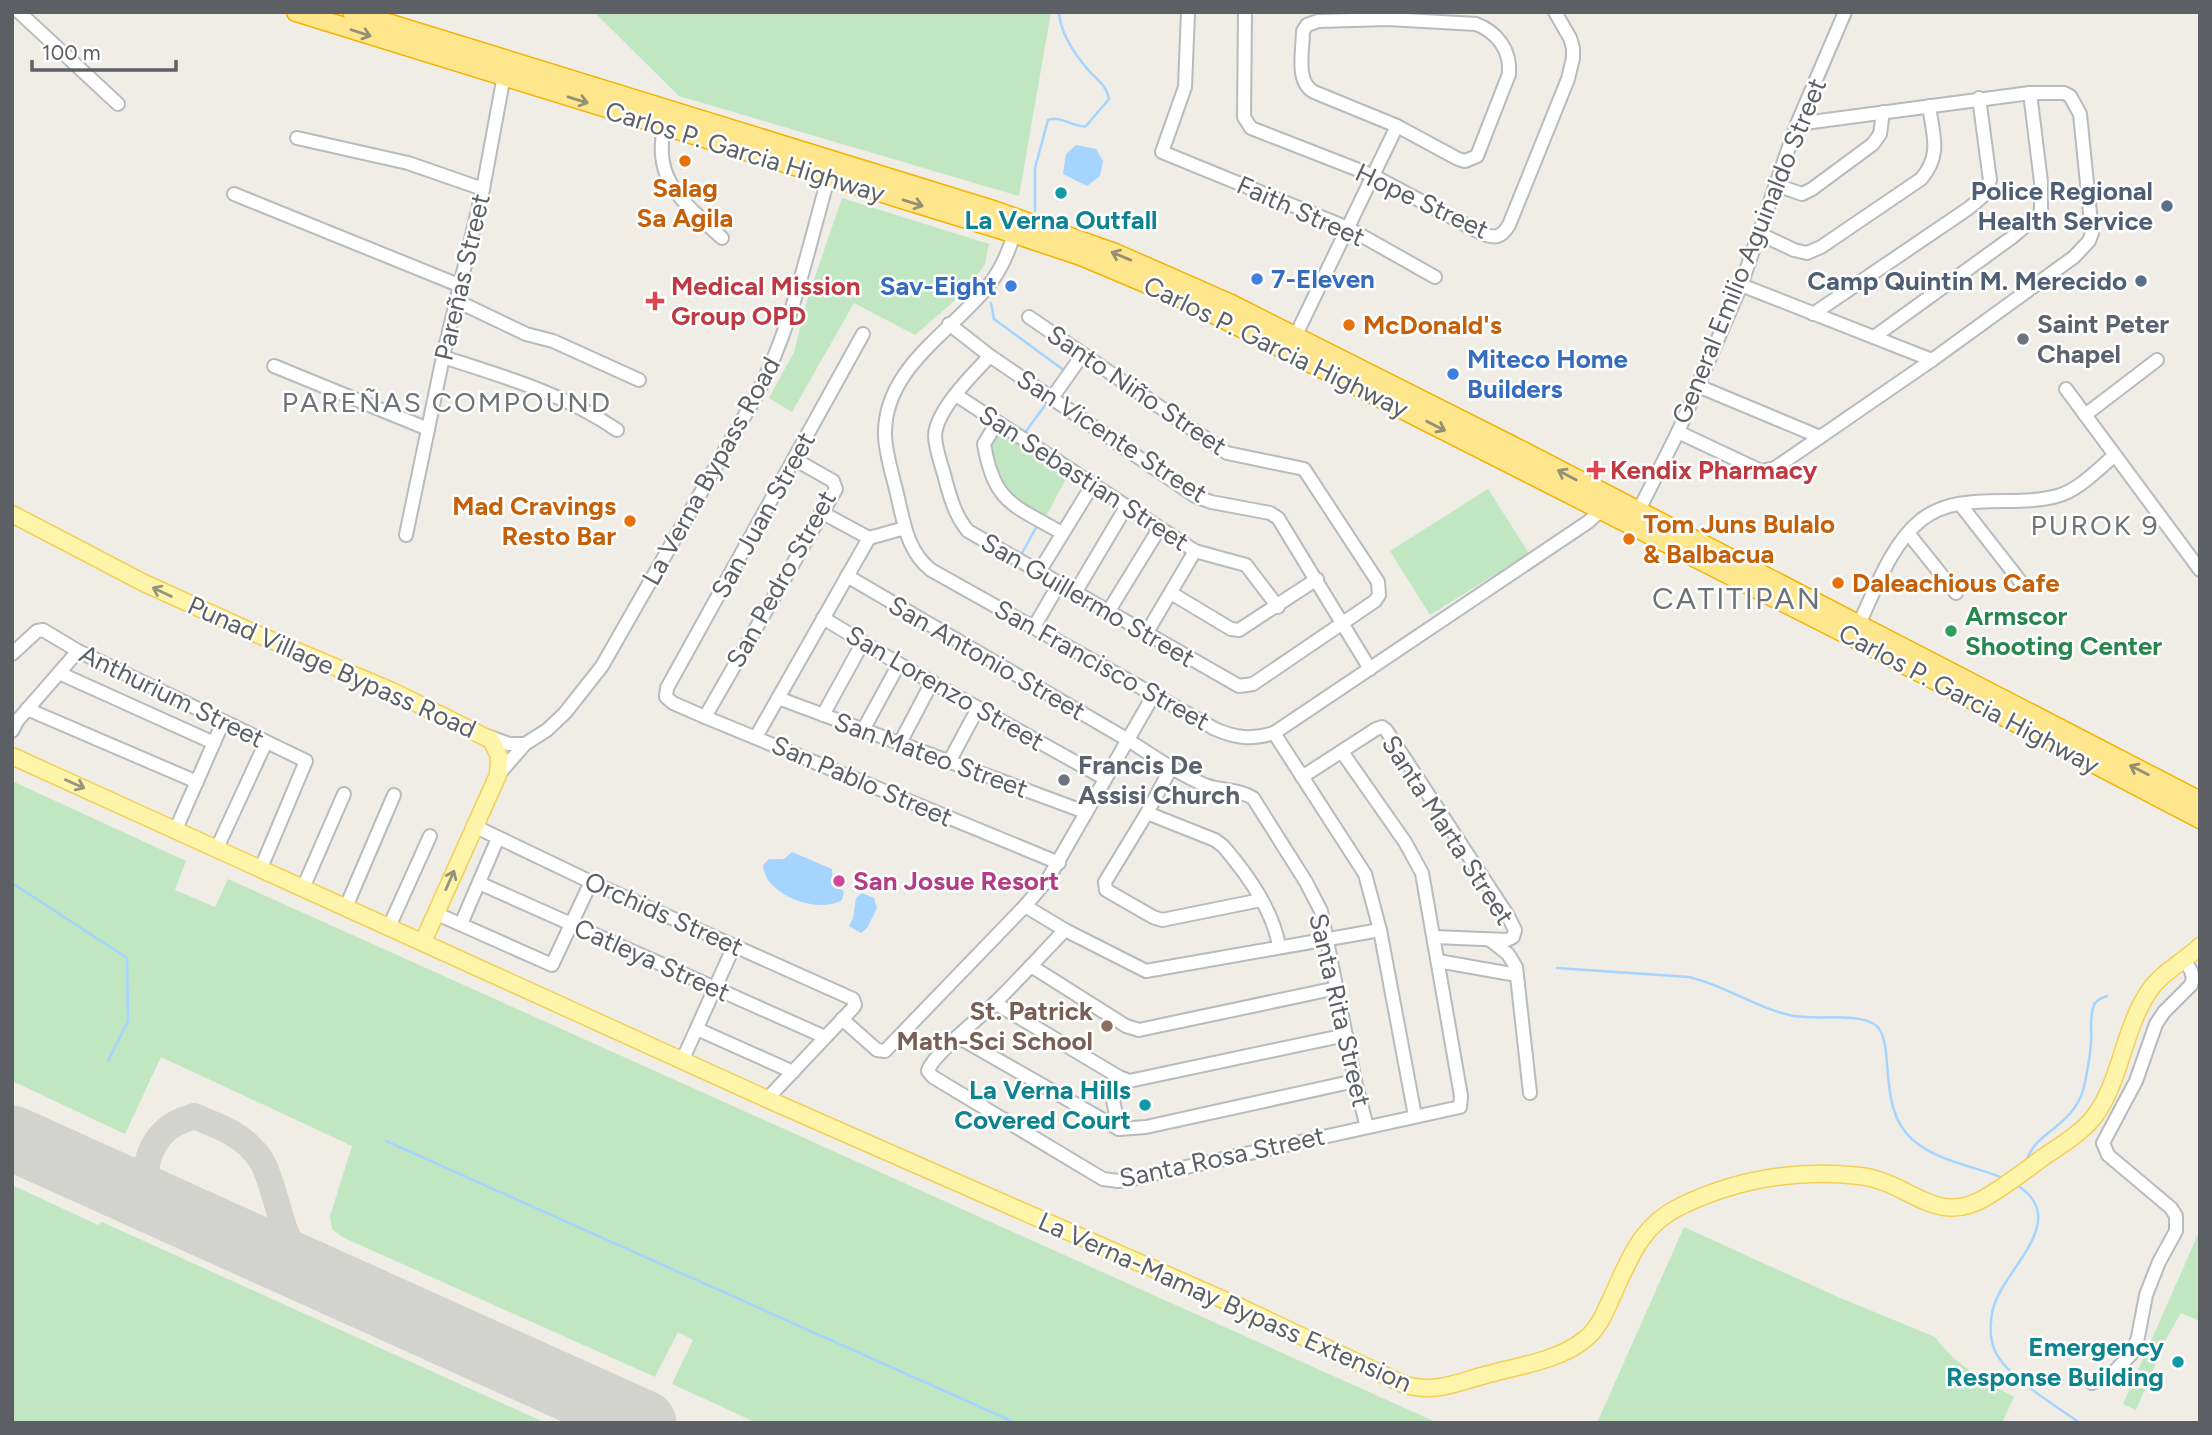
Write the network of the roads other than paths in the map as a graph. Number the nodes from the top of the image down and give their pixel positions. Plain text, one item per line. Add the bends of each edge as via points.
1 (19, 12) edge
2 (296, 12) edge
3 (352, 12) edge
4 (1188, 12) edge
5 (1245, 12) edge
6 (1555, 12) edge
7 (1845, 12) edge
8 (1388, 15) edge
9 (390, 33) junction
10 (506, 69) junction
11 (2030, 93) junction
12 (1979, 98) junction
13 (118, 104) dead end
14 (1930, 106) junction
15 (1883, 112) junction
16 (667, 119) junction
17 (1797, 124) junction
18 (1397, 126) junction
19 (297, 138) dead end
20 (831, 169) junction
21 (1374, 176) junction
22 (1776, 185) junction
23 (483, 189) junction
24 (234, 194) dead end
25 (1017, 226) junction
26 (1348, 229) junction
27 (1758, 233) junction
28 (722, 238) dead end
29 (1435, 277) dead end
30 (1741, 285) junction
31 (461, 286) junction
32 (457, 301) junction
33 (1813, 314) junction
34 (1029, 317) dead end
35 (949, 324) junction
36 (863, 334) dead end
37 (1874, 337) junction
38 (1292, 343) junction
39 (1083, 354) junction
40 (989, 356) junction
41 (443, 357) junction
42 (1932, 360) junction
43 (2157, 360) dead end
44 (274, 366) dead end
45 (639, 380) dead end
46 (1698, 386) junction
47 (2066, 388) dead end
48 (956, 394) junction
49 (1052, 398) junction
50 (2085, 415) junction
51 (997, 422) junction
52 (428, 429) junction
53 (617, 430) dead end
54 (1678, 432) junction
55 (1820, 437) junction
56 (2114, 456) junction
57 (794, 459) junction
58 (1093, 484) junction
59 (1605, 503) junction
60 (1960, 504) junction
61 (1126, 507) junction
62 (821, 512) junction
63 (12, 514) edge
64 (1635, 519) junction
65 (905, 528) junction
66 (1159, 529) junction
67 (1062, 533) junction
68 (1908, 533) junction
69 (406, 535) dead end
70 (869, 538) junction
71 (1195, 551) junction
72 (2200, 570) edge
73 (1039, 572) junction
74 (847, 576) junction
75 (1317, 579) junction
76 (2020, 581) dead end
77 (1059, 584) junction
78 (1074, 593) junction
79 (1171, 593) junction
80 (1956, 593) dead end
81 (1278, 607) junction
82 (1108, 612) junction
83 (823, 618) junction
84 (1343, 624) junction
85 (1034, 627) junction
86 (1855, 631) junction
87 (1146, 634) junction
88 (863, 642) junction
89 (78, 651) junction
90 (12, 654) edge
91 (900, 664) junction
92 (1370, 668) junction
93 (59, 673) junction
94 (932, 682) junction
95 (1153, 696) junction
96 (666, 697) joint
97 (778, 698) junction
98 (978, 708) junction
99 (27, 709) junction
100 (823, 715) junction
101 (705, 717) junction
102 (223, 722) junction
103 (14, 723) edge
104 (863, 730) junction
105 (1274, 733) junction
106 (487, 736) junction
107 (756, 737) junction
108 (1128, 740) junction
109 (266, 742) junction
110 (214, 743) junction
111 (900, 743) junction
112 (525, 744) junction
113 (1342, 751) junction
114 (12, 756) edge
115 (949, 762) junction
116 (1171, 768) junction
117 (498, 775) junction
118 (1302, 777) junction
119 (1104, 778) junction
120 (197, 782) junction
121 (344, 794) dead end
122 (394, 795) dead end
123 (2200, 801) edge
124 (1085, 812) junction
125 (1147, 813) junction
126 (2200, 819) edge
127 (474, 826) junction
128 (176, 829) junction
129 (430, 836) dead end
130 (498, 838) junction
131 (217, 848) junction
132 (1059, 863) junction
133 (261, 868) junction
134 (591, 882) junction
135 (479, 883) junction
136 (303, 888) junction
137 (1261, 900) junction
138 (1026, 906) junction
139 (346, 907) junction
140 (435, 913) junction
141 (461, 924) junction
142 (571, 924) junction
143 (389, 927) junction
144 (1065, 930) junction
145 (1380, 930) junction
146 (1434, 937) junction
147 (1490, 940) junction
148 (1327, 941) junction
149 (423, 942) junction
150 (734, 946) junction
151 (2200, 946) edge
152 (1279, 947) junction
153 (2185, 959) junction
154 (1438, 961) junction
155 (1031, 966) junction
156 (1517, 975) junction
157 (715, 988) junction
158 (1337, 988) junction
159 (995, 1003) junction
160 (842, 1019) junction
161 (697, 1029) junction
162 (1346, 1035) junction
163 (825, 1037) junction
164 (958, 1037) junction
165 (682, 1061) junction
166 (793, 1072) junction
167 (1124, 1079) junction
168 (1355, 1081) junction
169 (1530, 1093) dead end
170 (767, 1099) junction
171 (1415, 1116) junction
172 (1367, 1127) junction
173 (1119, 1129) junction
174 (2092, 1383) dead end

1 - 13 street
2 -> 9 highway, Carlos P. Garcia Highway
3 - 9 highway, Carlos P. Garcia Highway
4 - 26 street, Faith Street via 1185,87 1162,152
5 - 21 street, Hope Street via 1243,101 1247,123
6 - 21 street, Hope Street via 1570,37 1573,58 1503,234 1481,233
7 - 17 street, General Emilio Aguinaldo Street
8 - 18 street via 1307,25 1302,75 1310,90
8 - 18 street via 1476,24 1496,37 1510,60 1509,74 1472,159 1458,159
9 - 10 highway, Carlos P. Garcia Highway
10 - 16 highway, Carlos P. Garcia Highway
10 - 23 street, Pareñas Street
11 - 12 street
11 - 37 street via 2041,213
11 - 42 street via 2064,93 2076,103 2092,233 2074,257
12 - 14 street
12 - 33 street via 1990,180 1982,197
14 - 15 street
14 - 27 street via 1936,156 1921,179 1807,253
15 - 17 street
15 - 22 street via 1880,134 1873,144 1812,189 1802,194
16 - 20 highway, Carlos P. Garcia Highway
16 - 28 street via 661,155 668,182
17 - 22 street, General Emilio Aguinaldo Street
18 - 21 street
19 - 23 street via 408,163
20 - 25 highway, Carlos P. Garcia Highway
20 - 112 street, La Verna Bypass Road via 785,329 756,396 602,666 565,713
21 - 26 street
22 - 27 street, General Emilio Aguinaldo Street
23 - 31 street, Pareñas Street
24 - 31 street
25 - 35 street, San Francisco Street via 993,280
25 - 38 highway, Carlos P. Garcia Highway via 1081,256 1190,294
26 - 29 street, Faith Street
26 - 38 street
27 - 30 street, General Emilio Aguinaldo Street
30 - 33 street
30 - 46 street, General Emilio Aguinaldo Street
31 - 32 street, Pareñas Street
32 - 41 street, Pareñas Street
32 - 45 street
33 - 37 street
34 - 39 street, Santo Niño Street
35 - 40 street, San Vicente Street
35 - 65 street, San Francisco Street via 908,371 886,423 889,461
36 - 57 street, San Juan Street
37 - 42 street
38 - 59 highway, Carlos P. Garcia Highway
39 - 49 street
39 - 84 street, Santo Niño Street via 1227,453 1299,467 1310,474 1378,583 1375,601
40 - 48 street, San Guillermo Street
40 - 49 street, San Vicente Street
41 - 52 street, Pareñas Street
41 - 53 street via 532,387 586,410
42 - 55 street
43 - 50 street
44 - 52 street
46 - 54 street, General Emilio Aguinaldo Street
46 - 55 street
47 - 50 street
48 - 51 street, San Sebastian Street
48 - 73 street, San Guillermo Street via 935,432 957,514 968,531
49 - 75 street, San Vicente Street via 1195,496 1278,518
50 - 56 street
51 - 58 street, San Sebastian Street
51 - 67 street via 984,444 996,487 1009,502
52 - 69 street, Pareñas Street
54 - 55 street via 1760,471 1775,468
54 - 64 street, General Emilio Aguinaldo Street
56 - 60 street via 2057,496
56 - 72 street
57 - 62 street, San Pedro Street via 836,484
57 - 96 street, San Juan Street
58 - 61 street, San Sebastian Street
58 - 67 street
59 - 64 highway, Carlos P. Garcia Highway
59 - 92 street, San Francisco Street via 1588,522
60 - 68 street via 1934,511
60 - 76 street
61 - 66 street, San Sebastian Street
61 - 78 street
62 - 70 street
62 - 101 street, San Pedro Street
106 -> 63 main road, Punad Village Bypass Road via 156,589
64 - 86 highway, Carlos P. Garcia Highway
65 - 70 street
65 - 85 street, San Francisco Street via 911,547 931,570
66 - 71 street, San Sebastian Street
66 - 82 street
67 - 73 street
68 - 80 street
68 - 86 street
70 - 74 street
71 - 79 street
71 - 81 street, San Sebastian Street via 1246,565
73 - 77 street, San Guillermo Street
74 - 83 street
74 - 108 street, San Antonio Street
75 - 81 street
75 - 84 street, San Vicente Street
77 - 78 street, San Guillermo Street
77 - 85 street
78 - 82 street, San Guillermo Street
79 - 81 street via 1231,629 1239,630
79 - 87 street
82 - 87 street, San Guillermo Street
83 - 88 street, San Lorenzo Street
83 - 97 street
84 - 87 street, San Guillermo Street via 1246,685 1231,683
84 - 92 street, San Vicente Street
85 - 95 street, San Francisco Street
123 -> 86 highway, Carlos P. Garcia Highway
86 - 126 highway, Carlos P. Garcia Highway
88 - 91 street, San Lorenzo Street
88 - 100 street
89 - 90 street, Anthurium Street via 40,630
89 - 93 street
89 - 102 street, Anthurium Street
91 - 94 street, San Lorenzo Street
91 - 104 street
92 - 105 street, San Francisco Street
93 - 99 street
93 - 110 street
94 - 98 street, San Lorenzo Street
94 - 111 street
95 - 105 street, San Francisco Street via 1235,737
95 - 108 street
96 - 101 street, San Pablo Street
97 - 100 street, San Mateo Street
97 - 107 street
98 - 115 street
98 - 119 street, San Lorenzo Street
99 - 103 street
99 - 120 street
100 - 104 street, San Mateo Street
101 - 107 street, San Pablo Street
102 - 109 street, Anthurium Street
102 - 110 street
104 - 111 street, San Mateo Street
105 - 118 street
106 - 112 street
106 - 117 main road, Punad Village Bypass Road via 499,756
107 - 132 street, San Pablo Street
108 - 116 street, Santa Rita Street
108 - 119 street
109 - 131 street
109 - 133 street, Anthurium Street via 306,761
110 - 120 street
111 - 115 street, San Mateo Street
112 - 117 street, La Verna Bypass Road
113 - 118 street
113 - 146 street via 1422,873
113 - 147 street, Santa Marta Street via 1382,727 1387,730 1515,930 1507,940
114 -> 128 main road
115 - 124 street, San Mateo Street
116 - 125 street
116 - 148 street, Santa Rita Street via 1208,786 1244,793 1258,804 1318,904
117 - 127 main road
118 - 145 street via 1361,866
119 - 124 street
120 - 128 street
121 - 136 street
122 - 139 street
124 - 132 street
125 - 137 street via 1215,840
125 - 137 street via 1104,882 1107,892 1162,919
127 - 130 street, Orchids Street
140 -> 127 main road
128 - 131 main road
129 - 143 street
130 - 134 street, Orchids Street
130 - 135 street
131 - 133 main road
132 - 138 street
133 - 136 main road
134 - 142 street
134 - 150 street, Orchids Street
135 - 141 street
135 - 142 street, Catleya Street
136 - 139 main road
137 - 152 street
138 - 144 street
138 - 160 street via 885,1051 877,1050
139 - 143 main road
140 - 141 street
140 - 149 main road
141 - 142 street via 552,965
142 - 157 street, Catleya Street
143 - 149 main road
144 - 152 street via 1146,971
144 - 155 street
145 - 148 street
145 - 171 street
146 - 147 street, Santa Marta Street
146 - 154 street
147 - 156 street via 1508,954
148 - 152 street
148 - 158 street, Santa Rita Street
149 - 165 main road
150 - 157 street
150 - 160 street, Orchids Street via 850,997 853,1008
151 - 153 main road, La Verna-Mamay Bypass Extension
153 - 170 main road, La Verna-Mamay Bypass Extension via 2152,987 2131,1026 2099,1109 2087,1125 1973,1205 1947,1208 1863,1176 1782,1174 1733,1186 1654,1222 1638,1243 1596,1328 1578,1344 1450,1385 1422,1389
153 - 174 street via 2193,978 2191,985 2156,1024 2136,1082 2103,1143 2108,1155 2171,1208 2178,1224 2146,1295 2133,1352 2115,1371
154 - 156 street
154 - 171 street, Santa Rosa Street via 1462,1102 1460,1107
155 - 158 street via 1139,1030
155 - 159 street
156 - 169 street
157 - 161 street
157 - 163 street, Catleya Street
158 - 162 street, Santa Rita Street
159 - 164 street
159 - 167 street
160 - 163 street
161 - 165 street
161 - 166 street
162 - 167 street via 1134,1081
162 - 168 street, Santa Rita Street
163 - 166 street
164 - 172 street, Santa Rosa Street via 929,1066 933,1077 1109,1181
164 - 173 street
165 - 170 main road
166 - 170 street
167 - 173 street via 1113,1100
168 - 172 street, Santa Rita Street
168 - 173 street
171 - 172 street, Santa Rosa Street

